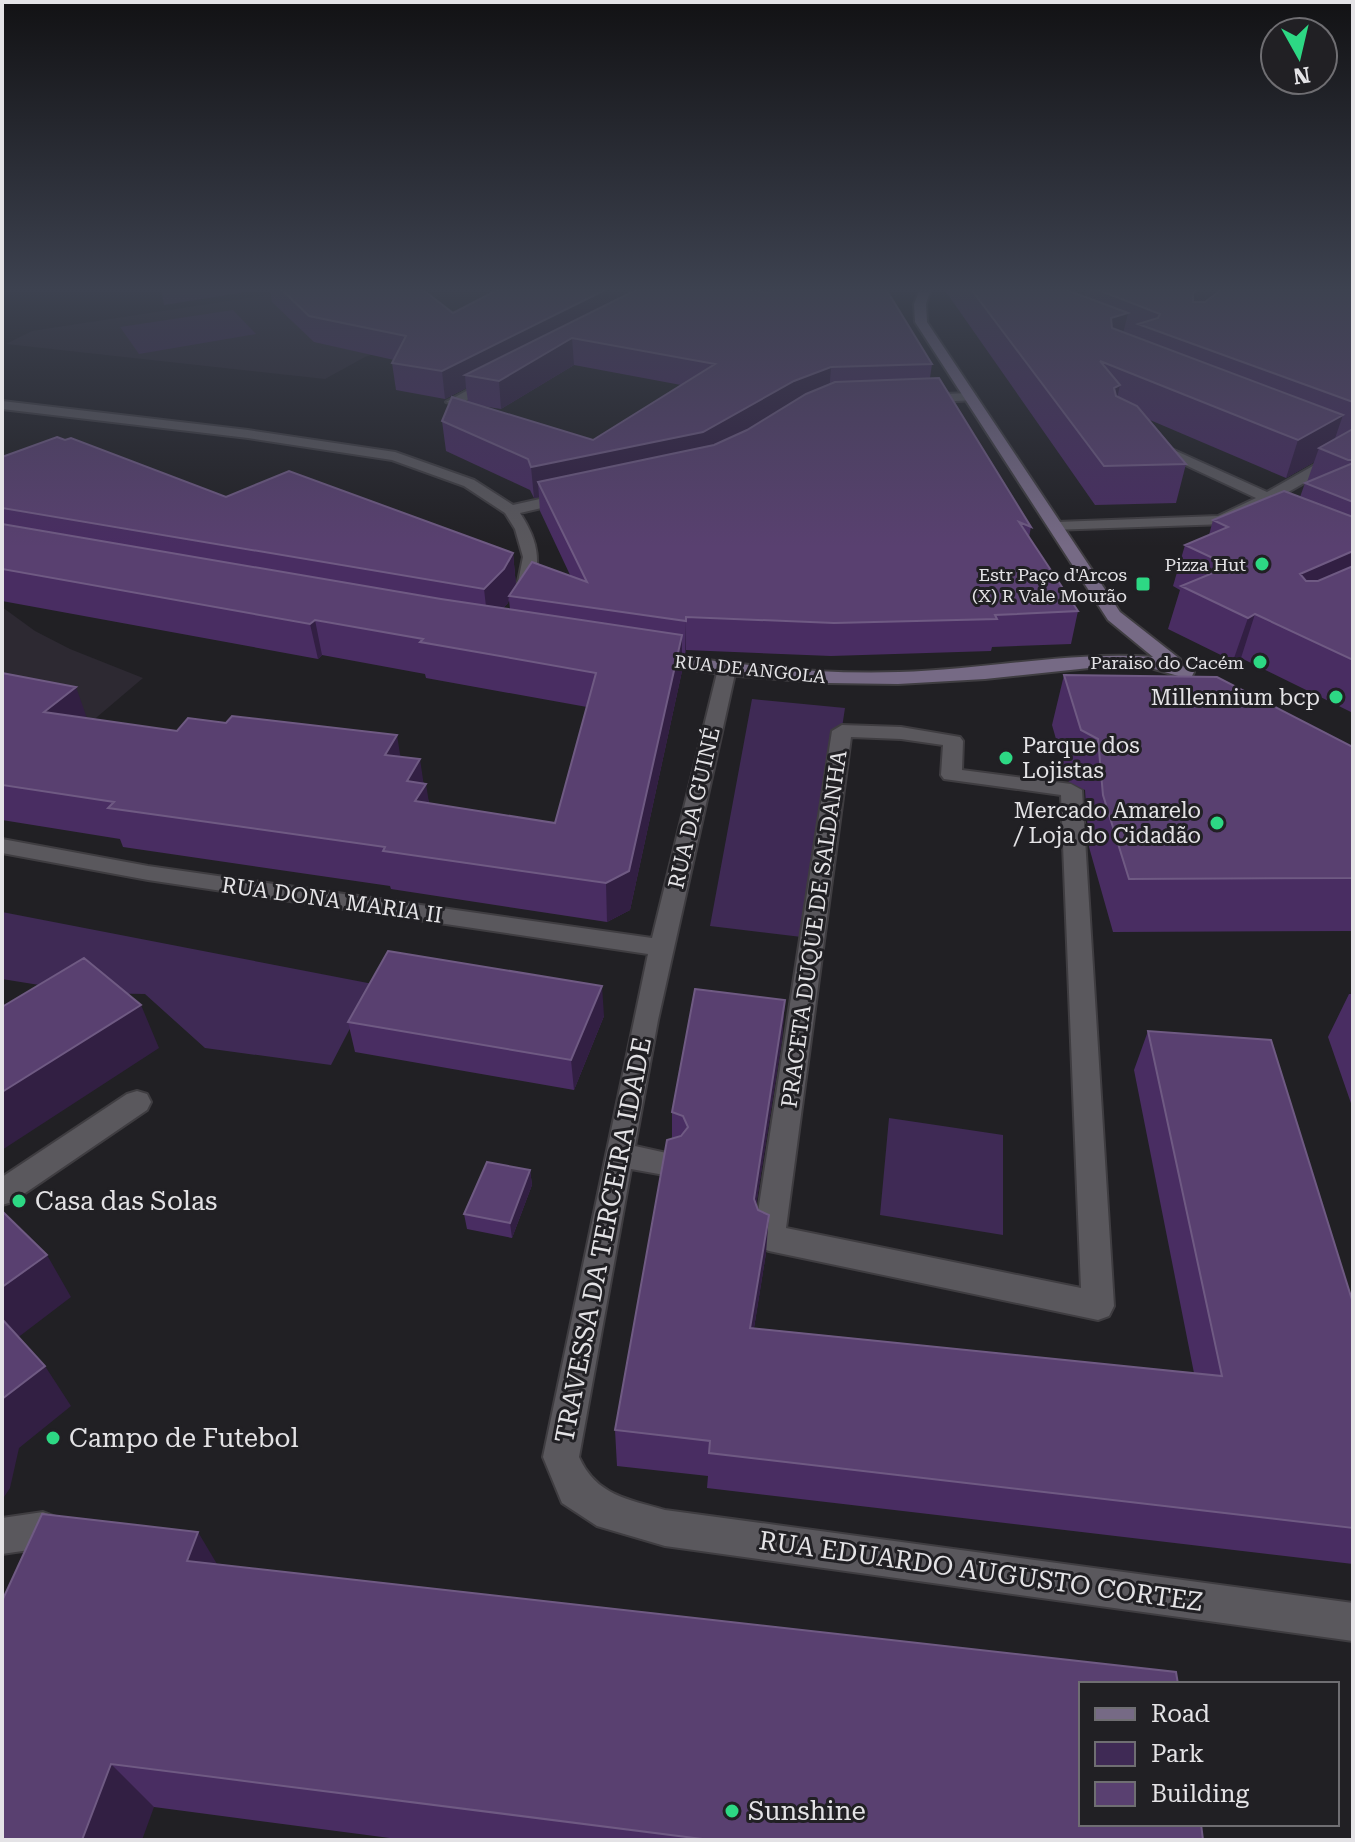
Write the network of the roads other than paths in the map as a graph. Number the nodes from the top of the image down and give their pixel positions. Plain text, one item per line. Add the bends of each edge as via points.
1 (505, 375) edge
2 (956, 375) edge
3 (970, 397) junction
4 (909, 399) edge
5 (453, 402) edge
6 (2, 405) edge
7 (1142, 440) edge
8 (1346, 449) edge
9 (587, 494) edge
10 (1268, 498) junction
11 (511, 510) junction
12 (1057, 527) junction
13 (515, 608) edge
14 (1114, 616) junction
15 (627, 654) edge
16 (1074, 664) junction
17 (727, 669) junction
18 (2, 846) edge
19 (662, 948) junction
20 (137, 1102) dead end
21 (619, 1155) junction
22 (670, 1164) edge
23 (2, 1193) edge
24 (1098, 1306) joint
25 (610, 1513) joint
26 (43, 1530) edge
27 (2, 1536) edge
28 (1353, 1622) edge

1 - 5 street
2 - 3 street
3 - 4 street
3 - 12 street
6 - 11 street via 395,456 469,483
7 - 10 street
8 - 10 street
9 - 11 street
10 - 12 street via 1252,514 1220,521
11 - 13 street via 531,557 525,596
12 - 14 street
14 - 16 street via 1100,651
14 - 16 street, RUA DE ANGOLA via 1192,676 1134,659
15 - 17 street, RUA DE ANGOLA
16 - 17 street, RUA DE ANGOLA via 898,678
17 - 19 street, RUA DA GUINÉ
18 - 19 street, RUA DONA MARIA II via 148,873
19 - 21 street, TRAVESSA DA TERCEIRA IDADE
20 - 23 street
21 - 22 street
21 - 25 street, TRAVESSA DA TERCEIRA IDADE via 561,1457 575,1490
24 - 24 street, PRACETA DUQUE DE SALDANHA via 1071,790 951,775 953,741 842,731 769,1238
25 - 28 street, RUA EDUARDO AUGUSTO CORTEZ via 665,1528
26 - 27 street

